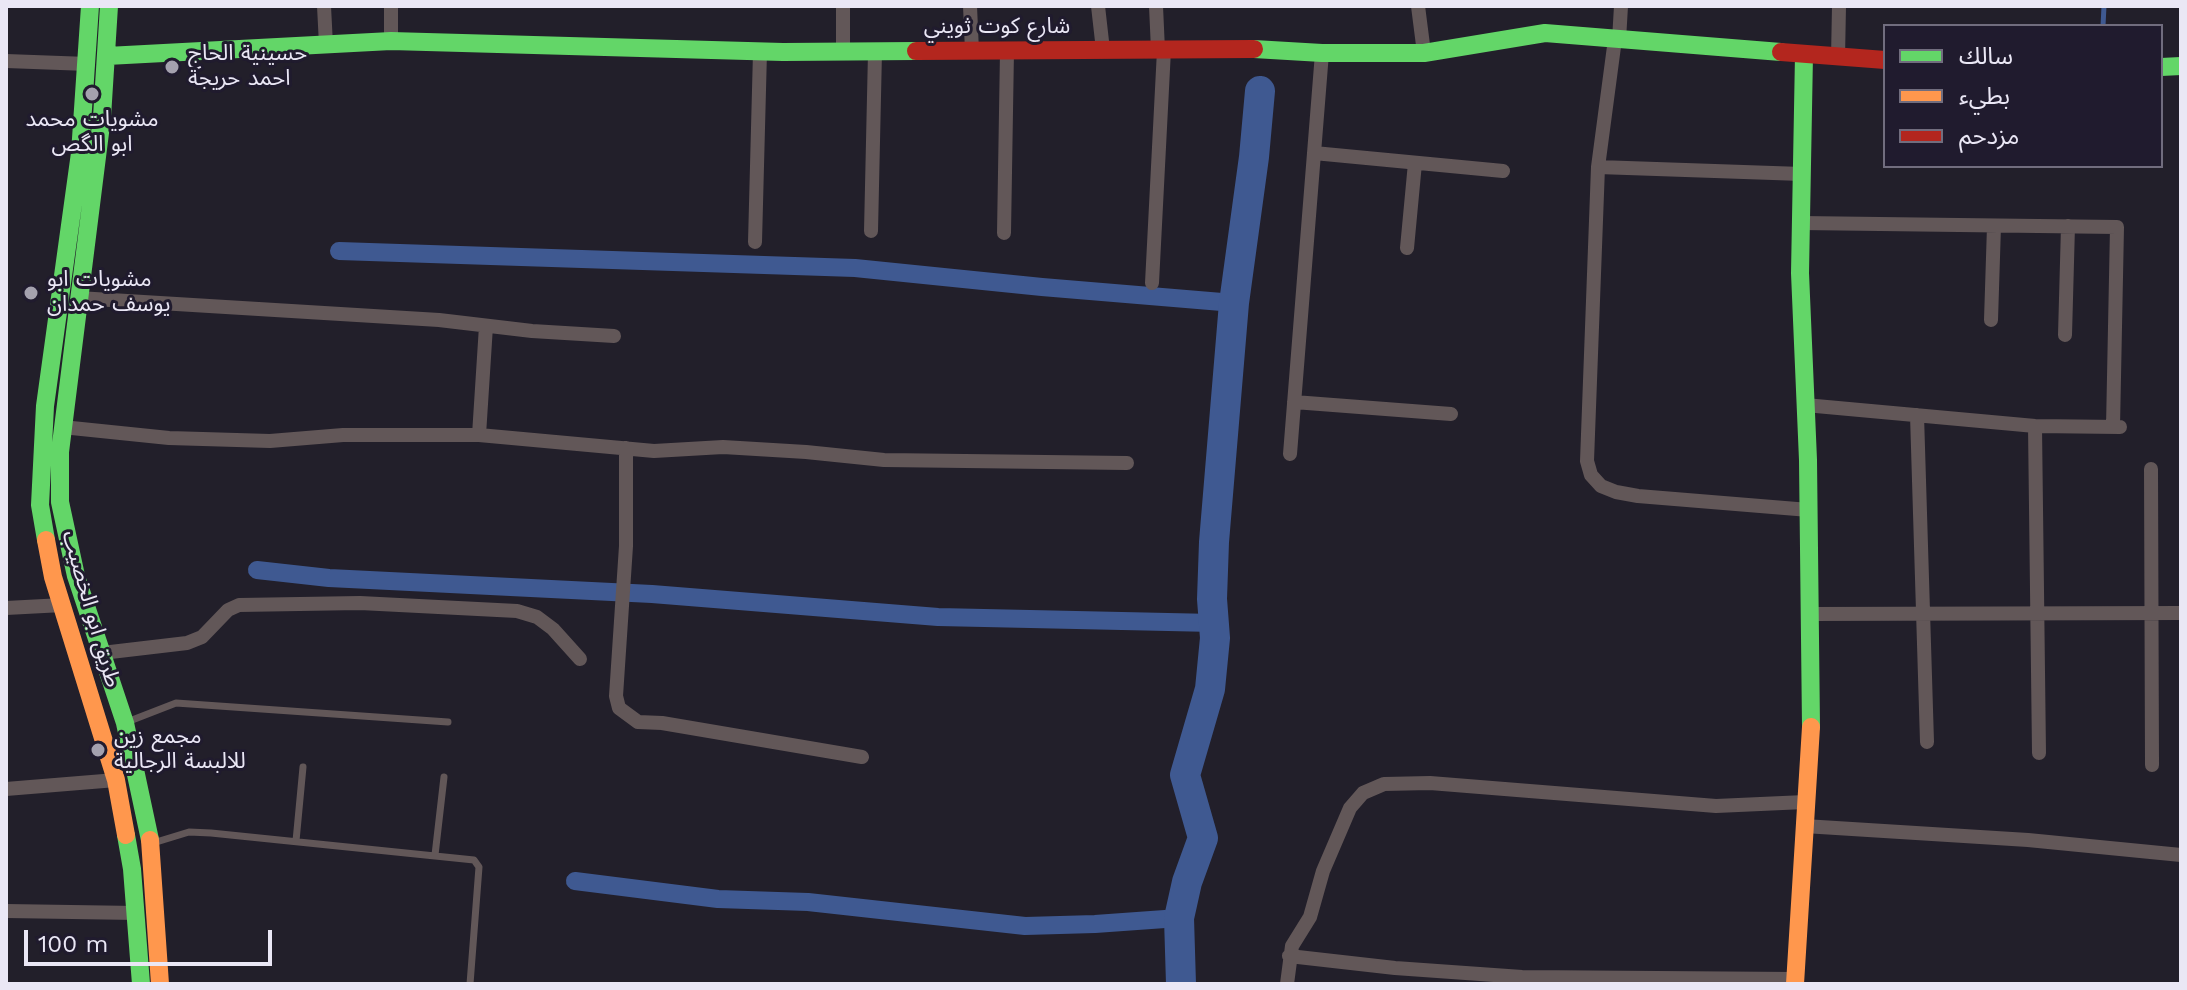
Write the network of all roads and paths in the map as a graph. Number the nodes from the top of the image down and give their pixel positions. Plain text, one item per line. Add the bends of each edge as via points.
1 (90, 6) edge
2 (109, 6) edge
3 (324, 6) edge
4 (391, 6) edge
5 (843, 6) edge
6 (970, 6) edge
7 (1098, 6) edge
8 (1156, 6) edge
9 (1418, 6) edge
10 (1621, 6) edge
11 (1839, 6) edge
12 (1617, 40) junction
13 (391, 41) junction
14 (326, 45) junction
15 (1103, 50) junction
16 (1161, 50) junction
17 (972, 51) junction
18 (1007, 51) junction
19 (760, 52) junction
20 (843, 52) junction
21 (875, 52) junction
22 (1322, 53) junction
23 (1424, 53) junction
24 (1804, 55) junction
25 (107, 56) junction
26 (1838, 58) junction
27 (1883, 60) edge
28 (6, 61) edge
29 (88, 64) junction
30 (1314, 153) junction
31 (1415, 163) junction
32 (1598, 167) junction
33 (1503, 171) dead end
34 (1802, 174) junction
35 (1801, 223) junction
36 (1994, 226) junction
37 (2068, 226) junction
38 (871, 231) dead end
39 (1004, 233) dead end
40 (755, 242) dead end
41 (1407, 248) dead end
42 (1152, 283) dead end
43 (78, 298) junction
44 (1991, 320) dead end
45 (486, 326) junction
46 (2065, 335) dead end
47 (614, 336) dead end
48 (1294, 402) junction
49 (1805, 405) junction
50 (1451, 414) dead end
51 (1917, 415) junction
52 (2035, 426) junction
53 (62, 427) junction
54 (479, 435) junction
55 (626, 448) junction
56 (1290, 454) dead end
57 (1127, 463) dead end
58 (2151, 469) dead end
59 (1809, 510) junction
60 (63, 605) junction
61 (6, 608) edge
62 (2152, 612) junction
63 (2181, 613) edge
64 (1810, 614) junction
65 (1923, 614) junction
66 (2036, 614) junction
67 (102, 653) junction
68 (580, 659) dead end
69 (113, 686) junction
70 (91, 693) junction
71 (448, 722) dead end
72 (125, 723) junction
73 (1927, 742) dead end
74 (2039, 753) dead end
75 (862, 757) dead end
76 (2152, 765) dead end
77 (303, 767) dead end
78 (444, 777) dead end
79 (116, 780) junction
80 (6, 789) edge
81 (1805, 802) junction
82 (1804, 826) junction
83 (296, 841) junction
84 (151, 844) junction
85 (435, 855) junction
86 (2181, 855) edge
87 (6, 911) edge
88 (137, 913) junction
89 (1289, 956) junction
90 (1795, 981) edge
91 (141, 984) edge
92 (160, 984) edge
93 (470, 984) edge
94 (1287, 984) edge

1 - 29 main road, طريق ابو الخصيب
2 - 25 main road, طريق ابو الخصيب
3 - 14 street
4 - 13 street
5 - 20 street
6 - 17 street
7 - 15 street
8 - 16 street
9 - 23 street
10 - 12 street
11 - 26 street
12 - 23 main road, شارع كوت ثويني via 1545,33
12 - 24 main road, شارع كوت ثويني
12 - 32 street
13 - 14 main road, شارع كوت ثويني
13 - 19 main road, شارع كوت ثويني
14 - 25 main road, شارع كوت ثويني
15 - 16 main road, شارع كوت ثويني
15 - 18 main road, شارع كوت ثويني
16 - 22 main road, شارع كوت ثويني
16 - 42 street
17 - 18 main road, شارع كوت ثويني
17 - 21 main road, شارع كوت ثويني
18 - 39 street
19 - 20 main road, شارع كوت ثويني
19 - 40 street
20 - 21 main road, شارع كوت ثويني
21 - 38 street
22 - 23 main road, شارع كوت ثويني
22 - 30 street
24 - 26 main road, شارع كوت ثويني
24 - 34 main road
25 - 43 main road, طريق ابو الخصيب
26 - 27 main road, شارع كوت ثويني
28 - 29 street
29 - 60 main road, طريق ابو الخصيب via 39,480 42,529
30 - 31 street
30 - 48 street
31 - 33 street
31 - 41 street
32 - 34 street
32 - 59 street via 1587,461 1591,475 1601,486 1638,496
34 - 35 main road
35 - 36 street
35 - 49 main road
36 - 37 street
36 - 44 street
37 - 46 street
37 - 52 street via 2117,227 2117,427
43 - 45 street
43 - 53 main road, طريق ابو الخصيب
45 - 47 street
45 - 54 street
48 - 50 street
48 - 56 street
49 - 51 street
49 - 59 main road
51 - 52 street
51 - 65 street
52 - 66 street
53 - 54 street via 270,441
53 - 67 main road, طريق ابو الخصيب via 64,527
54 - 55 street
55 - 57 street via 723,447 884,460
55 - 75 street via 619,708 638,722
58 - 62 street
59 - 64 main road
60 - 61 street
60 - 70 main road, طريق ابو الخصيب
62 - 63 street
62 - 66 street
62 - 76 street
64 - 65 street
64 - 81 main road via 1811,727
65 - 66 street
65 - 73 street
66 - 74 street
67 - 68 street via 187,643 202,637 239,605 360,603 517,611 553,629
67 - 69 main road, طريق ابو الخصيب
69 - 70 main road
69 - 72 main road, طريق ابو الخصيب
70 - 79 main road, طريق ابو الخصيب
71 - 72 lane via 176,703
72 - 84 main road, طريق ابو الخصيب
77 - 83 lane
78 - 85 lane
79 - 80 street
79 - 88 main road, طريق ابو الخصيب
81 - 82 main road
81 - 89 street via 1716,806 1430,783 1384,784 1363,793 1350,808 1310,917
82 - 86 street
82 - 90 main road
83 - 84 lane via 189,832
83 - 85 lane
84 - 92 main road, طريق ابو الخصيب
85 - 93 lane via 474,860 479,867
87 - 88 street
88 - 91 main road, طريق ابو الخصيب
89 - 90 street via 1522,977
89 - 94 street

